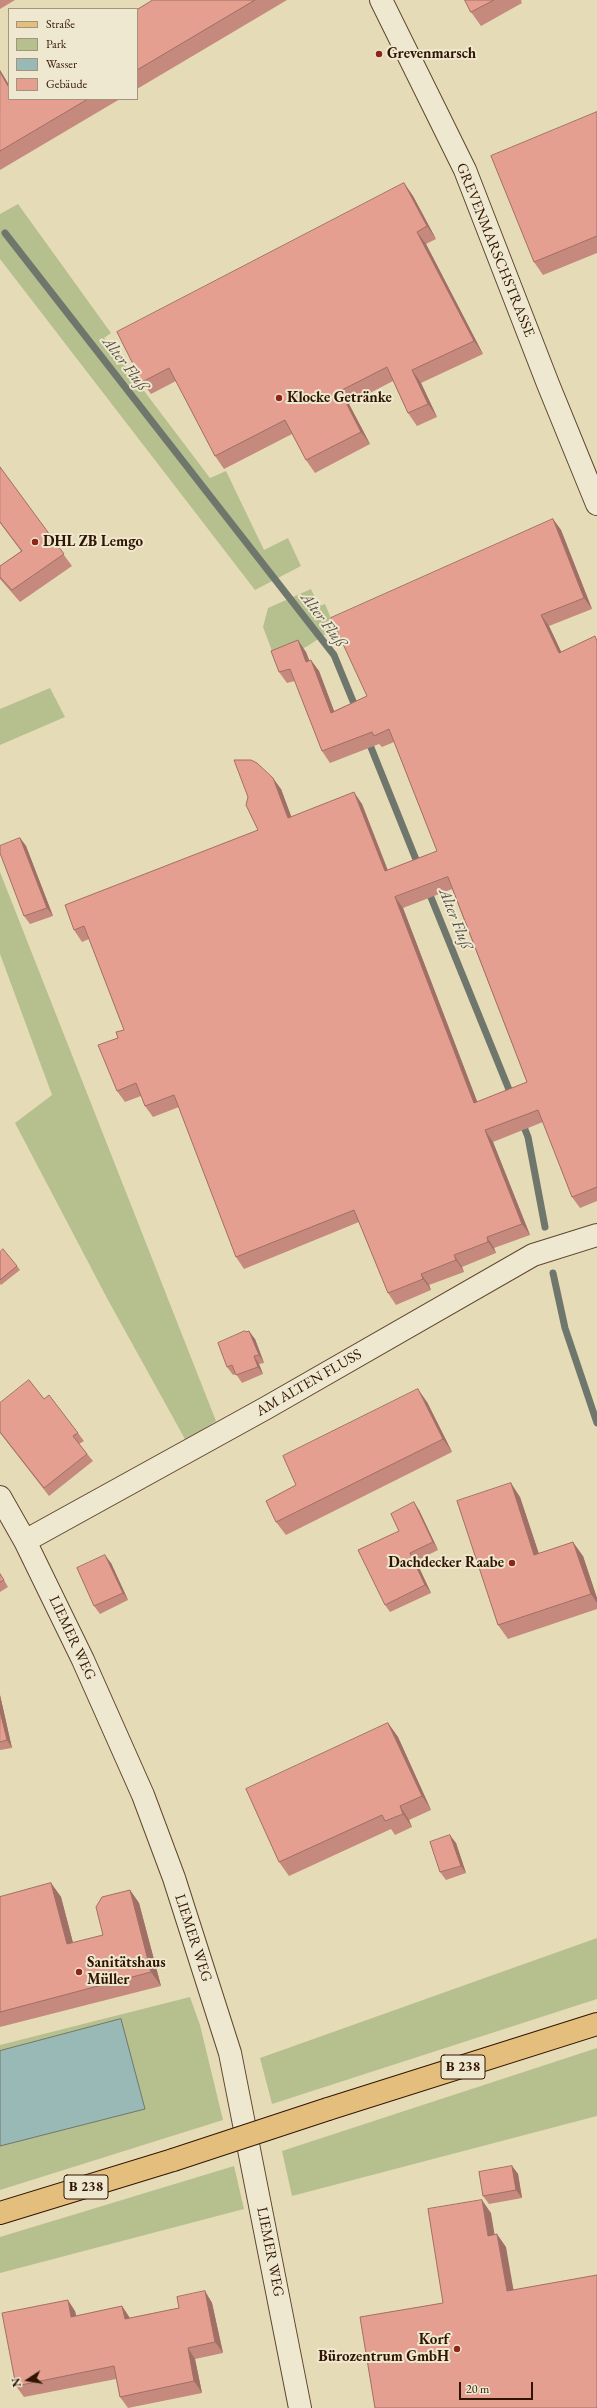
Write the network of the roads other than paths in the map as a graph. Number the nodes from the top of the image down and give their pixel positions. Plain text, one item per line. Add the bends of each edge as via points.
1 (381, 0) edge
2 (597, 504) edge
3 (597, 1235) edge
4 (0, 1497) edge
5 (25, 1541) junction
6 (597, 2024) edge
7 (0, 2213) edge
8 (300, 2408) edge

1 - 2 street, GREVENMARSCHSTRASSE via 465,170
3 - 5 street, AM ALTEN FLUSS via 534,1255 266,1408
4 - 5 street, LIEMER WEG
5 - 8 street, LIEMER WEG via 83,1660 142,1795 174,1878 230,2053
6 - 7 main road, B 238, bridge

